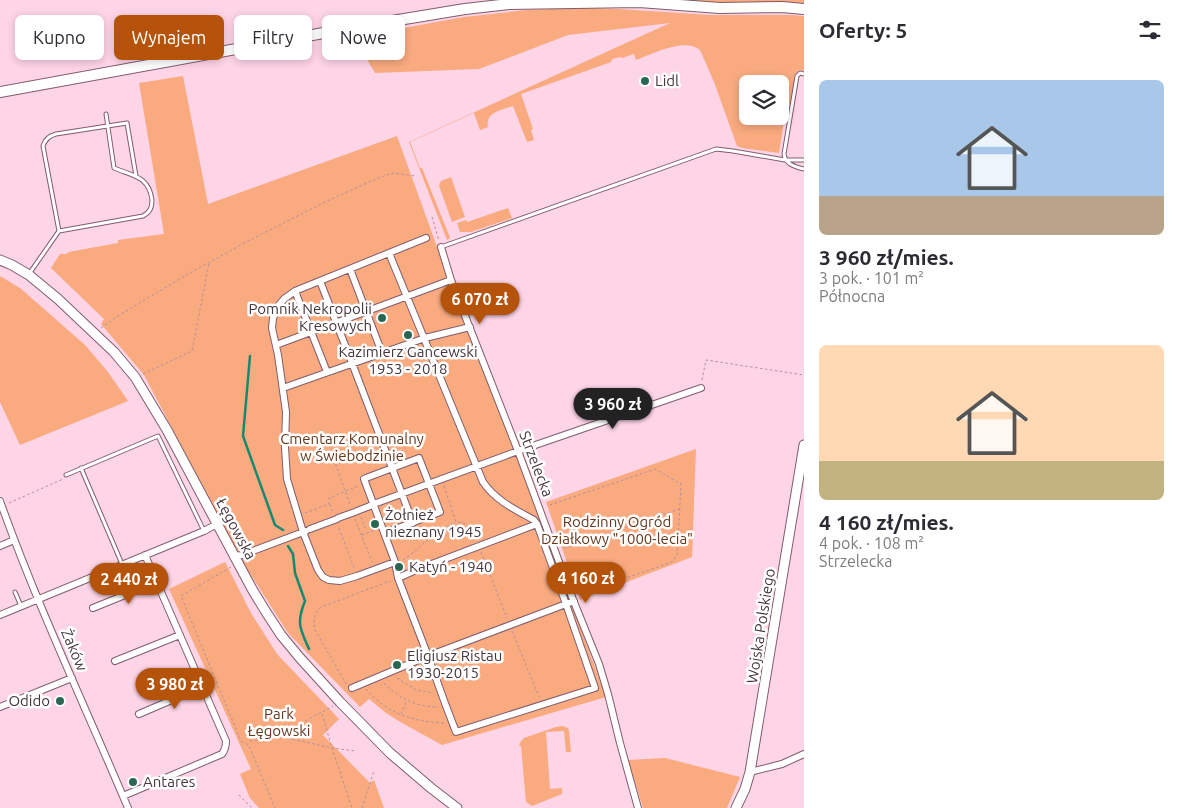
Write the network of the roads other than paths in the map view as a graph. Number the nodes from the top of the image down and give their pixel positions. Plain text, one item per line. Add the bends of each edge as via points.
1 (651, 0) edge
2 (639, 2) junction
3 (804, 9) edge
4 (804, 74) edge
5 (0, 92) edge
6 (106, 114) dead end
7 (107, 126) junction
8 (785, 160) junction
9 (804, 160) edge
10 (804, 169) edge
11 (136, 176) junction
12 (59, 231) junction
13 (426, 238) dead end
14 (440, 247) joint
15 (389, 253) junction
16 (0, 260) edge
17 (350, 269) junction
18 (29, 275) junction
19 (320, 280) junction
20 (451, 280) junction
21 (295, 291) junction
22 (406, 296) junction
23 (366, 312) junction
24 (336, 323) junction
25 (470, 328) junction
26 (311, 333) junction
27 (425, 338) junction
28 (276, 346) junction
29 (382, 353) junction
30 (352, 363) junction
31 (327, 372) junction
32 (283, 388) junction
33 (701, 388) road end
34 (804, 445) edge
35 (518, 451) junction
36 (478, 466) junction
37 (81, 468) junction
38 (392, 468) junction
39 (66, 474) road end
40 (430, 484) junction
41 (801, 485) edge
42 (402, 494) junction
43 (1, 503) edge
44 (371, 505) junction
45 (413, 523) junction
46 (217, 524) junction
47 (537, 524) junction
48 (307, 530) junction
49 (204, 531) junction
50 (385, 533) junction
51 (14, 540) junction
52 (0, 546) edge
53 (145, 555) junction
54 (236, 560) junction
55 (396, 563) junction
56 (122, 564) junction
57 (398, 578) junction
58 (156, 582) junction
59 (15, 592) dead end
60 (38, 599) junction
61 (573, 599) junction
62 (566, 604) junction
63 (21, 606) junction
64 (93, 608) dead end
65 (0, 616) edge
66 (180, 635) junction
67 (428, 656) junction
68 (115, 661) dead end
69 (72, 678) junction
70 (202, 687) junction
71 (352, 688) road end
72 (0, 707) edge
73 (139, 714) dead end
74 (804, 754) edge
75 (750, 772) junction
76 (123, 796) junction
77 (128, 808) edge
78 (457, 808) edge
79 (638, 808) edge
80 (736, 808) edge

1 - 2 main road
2 - 3 main road via 720,8
2 - 5 main road via 465,8
4 - 8 lane via 797,76
6 - 7 lane
7 - 11 lane via 114,168
7 - 11 lane via 127,123
7 - 12 lane via 56,134 44,141
8 - 9 lane
8 - 10 lane
8 - 14 lane via 716,149
11 - 12 lane via 149,187 152,203 148,213
12 - 18 lane
13 - 15 street
14 - 20 street, Strzelecka
15 - 17 street
15 - 22 street
16 - 18 street, Łęgowska
17 - 19 street
17 - 23 street
18 - 46 street, Łęgowska via 94,332 135,377
19 - 21 street
19 - 24 street
20 - 22 street
20 - 25 street, Strzelecka
21 - 26 street
21 - 28 street via 281,302 273,318
22 - 23 street
22 - 27 street
23 - 24 street
23 - 29 street
24 - 26 street
24 - 30 street
25 - 27 street
25 - 35 street, Strzelecka
26 - 28 street
26 - 31 street
27 - 29 street
27 - 36 street
28 - 32 street
29 - 30 street
30 - 31 street
30 - 38 street
31 - 32 street
32 - 48 street via 287,479 298,516
33 - 35 street
34 - 41 street, Wojska Polskiego
35 - 36 street
35 - 61 street, Strzelecka
36 - 40 street
36 - 47 street via 488,489
37 - 39 lane
37 - 49 lane via 158,436
37 - 56 lane
38 - 40 street via 419,458
38 - 42 street
38 - 44 street via 364,479
40 - 42 street
40 - 45 street via 440,512
41 - 75 street, Wojska Polskiego
42 - 44 street
42 - 45 street
43 - 51 street, Żaków
44 - 48 street
44 - 50 street
45 - 50 street
46 - 49 street
46 - 54 street, Łęgowska
47 - 57 street
47 - 62 street
48 - 54 street
48 - 55 street via 318,570 329,580 340,581
49 - 53 street
50 - 55 street
51 - 52 street
51 - 60 street, Żaków
53 - 56 street
53 - 58 street
54 - 78 street, Łęgowska via 281,634 328,690 390,754
55 - 57 street
56 - 60 street
57 - 67 street
58 - 64 street
58 - 66 street
59 - 63 lane
60 - 63 street
60 - 69 street, Żaków
61 - 62 street
61 - 79 street, Strzelecka via 599,664
62 - 67 street
62 - 67 street via 595,688 456,732
63 - 65 street
66 - 68 street
66 - 70 street
67 - 71 street
69 - 72 street
69 - 76 street, Żaków
70 - 73 street
70 - 76 street via 226,741 225,750
74 - 75 street via 782,764
75 - 80 street, Wojska Polskiego
76 - 77 street, Żaków

